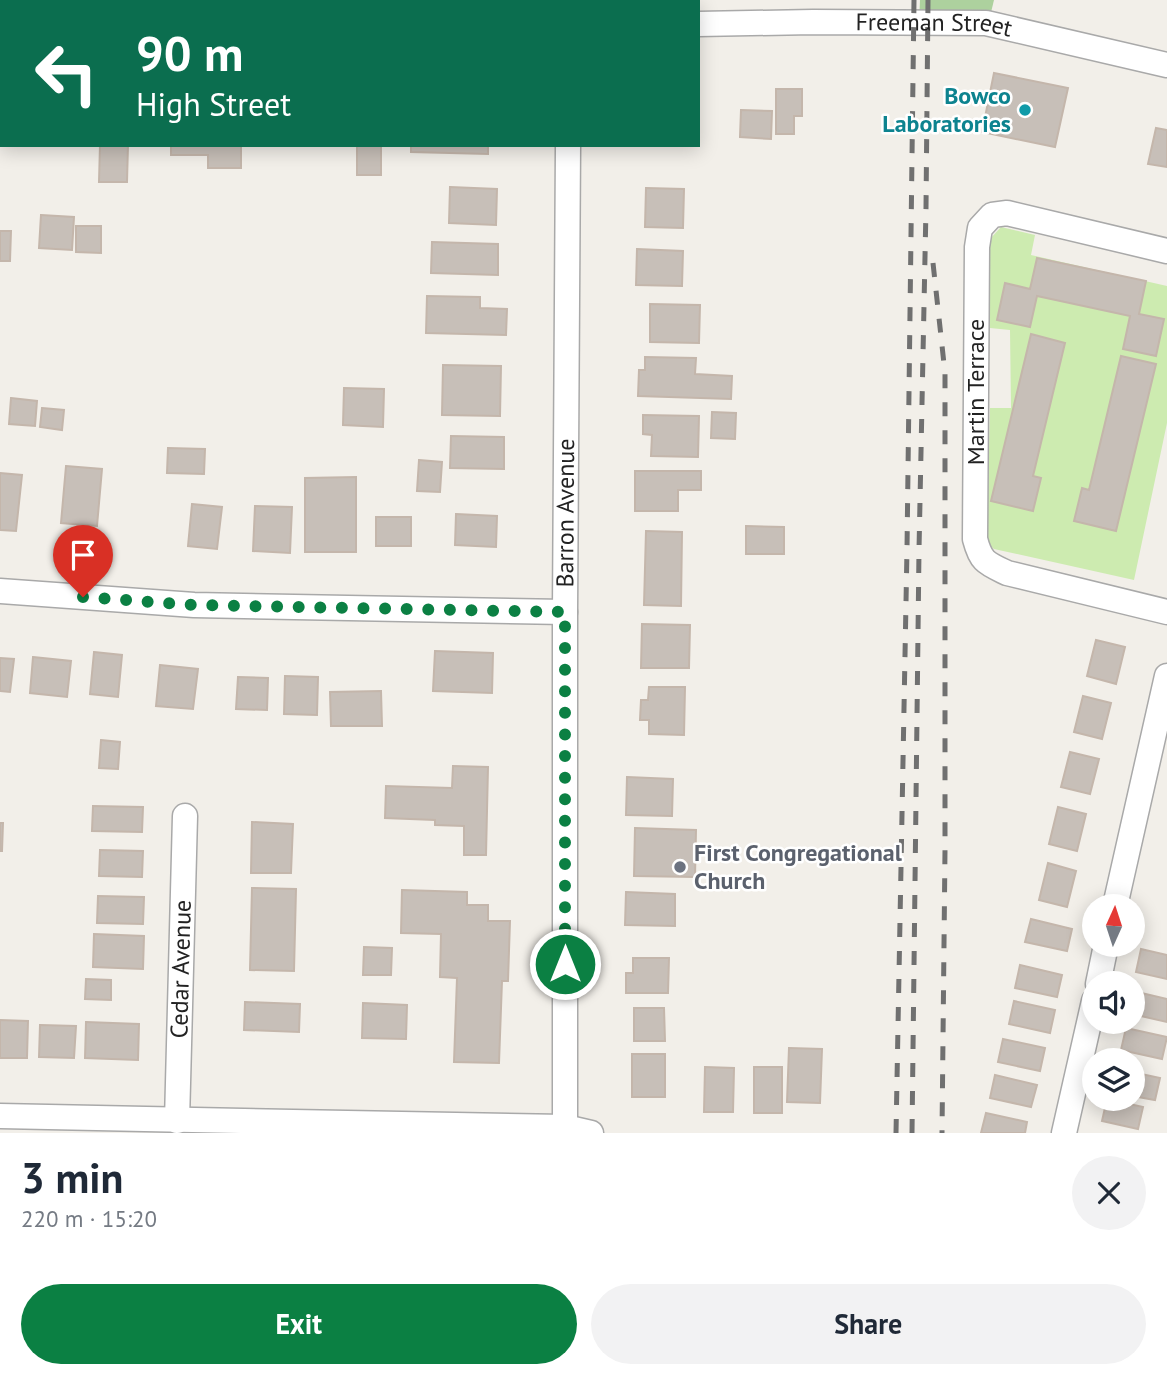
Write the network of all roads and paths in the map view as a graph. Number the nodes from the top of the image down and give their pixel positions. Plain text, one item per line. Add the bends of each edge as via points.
1 (700, 24) edge
2 (1167, 65) edge
3 (568, 147) edge
4 (1167, 251) edge
5 (0, 591) edge
6 (565, 612) junction
7 (1167, 612) edge
8 (1167, 676) edge
9 (185, 816) dead end
10 (1118, 894) edge
11 (1086, 1034) edge
12 (0, 1116) edge
13 (177, 1121) junction
14 (565, 1130) edge
15 (591, 1133) edge
16 (1064, 1133) edge

1 - 2 street, Freeman Street via 986,23
3 - 6 street, Barron Avenue
4 - 7 street, Martin Terrace via 1007,213 992,215 980,228 975,539 979,555 1007,573
5 - 6 street via 194,605
6 - 14 street, Barron Avenue
8 - 10 street
9 - 13 street, Cedar Avenue
11 - 16 street
12 - 13 street
13 - 14 street
14 - 15 street

